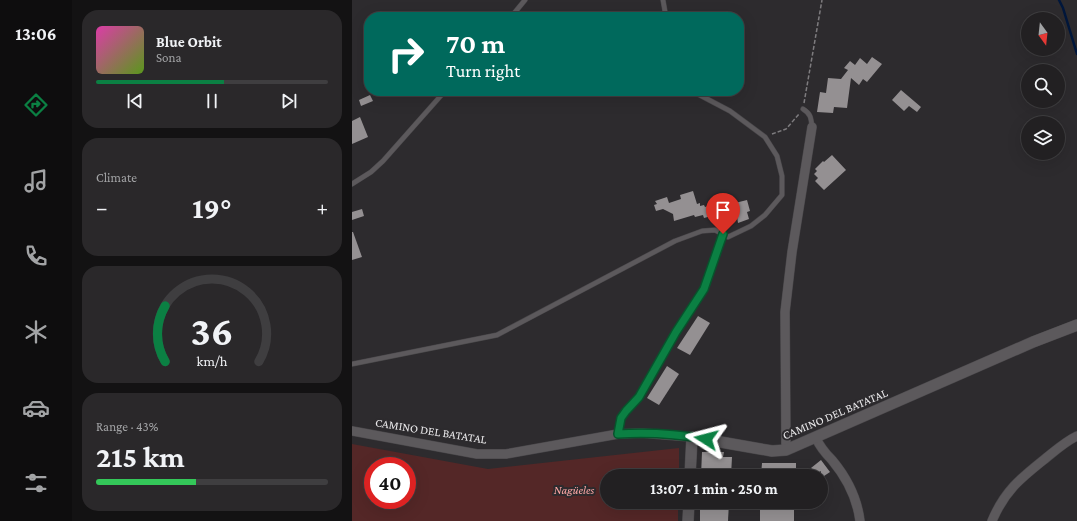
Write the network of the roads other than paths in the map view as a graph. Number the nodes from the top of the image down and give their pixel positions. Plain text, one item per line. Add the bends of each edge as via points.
1 (525, 0) edge
2 (663, 0) edge
3 (515, 12) edge
4 (665, 12) edge
5 (442, 96) edge
6 (702, 96) edge
7 (803, 109) road end
8 (812, 127) joint
9 (352, 184) edge
10 (723, 234) junction
11 (1077, 325) edge
12 (352, 364) edge
13 (352, 431) edge
14 (618, 434) junction
15 (1077, 436) edge
16 (692, 437) junction
17 (816, 438) junction
18 (786, 450) junction
19 (690, 469) edge
20 (689, 509) edge
21 (688, 521) edge
22 (860, 521) edge
23 (992, 521) edge

1 - 3 lane
2 - 4 lane
5 - 9 lane via 383,161
6 - 10 lane via 730,111 765,137 777,156 782,176 782,195 765,215 751,226 728,237
7 - 8 lane via 811,117
8 - 18 street via 785,312
10 - 12 lane via 715,230 702,231 675,241 497,334
10 - 14 lane via 704,289 639,397 621,418
11 - 17 street, CAMINO DEL BATATAL
13 - 14 street, CAMINO DEL BATATAL via 477,454 506,454
14 - 16 street, CAMINO DEL BATATAL via 641,432
15 - 23 street via 1065,442 1022,477 999,505
16 - 18 street, CAMINO DEL BATATAL via 772,451
16 - 19 street
17 - 18 street, CAMINO DEL BATATAL
17 - 22 street via 851,487
20 - 21 street

